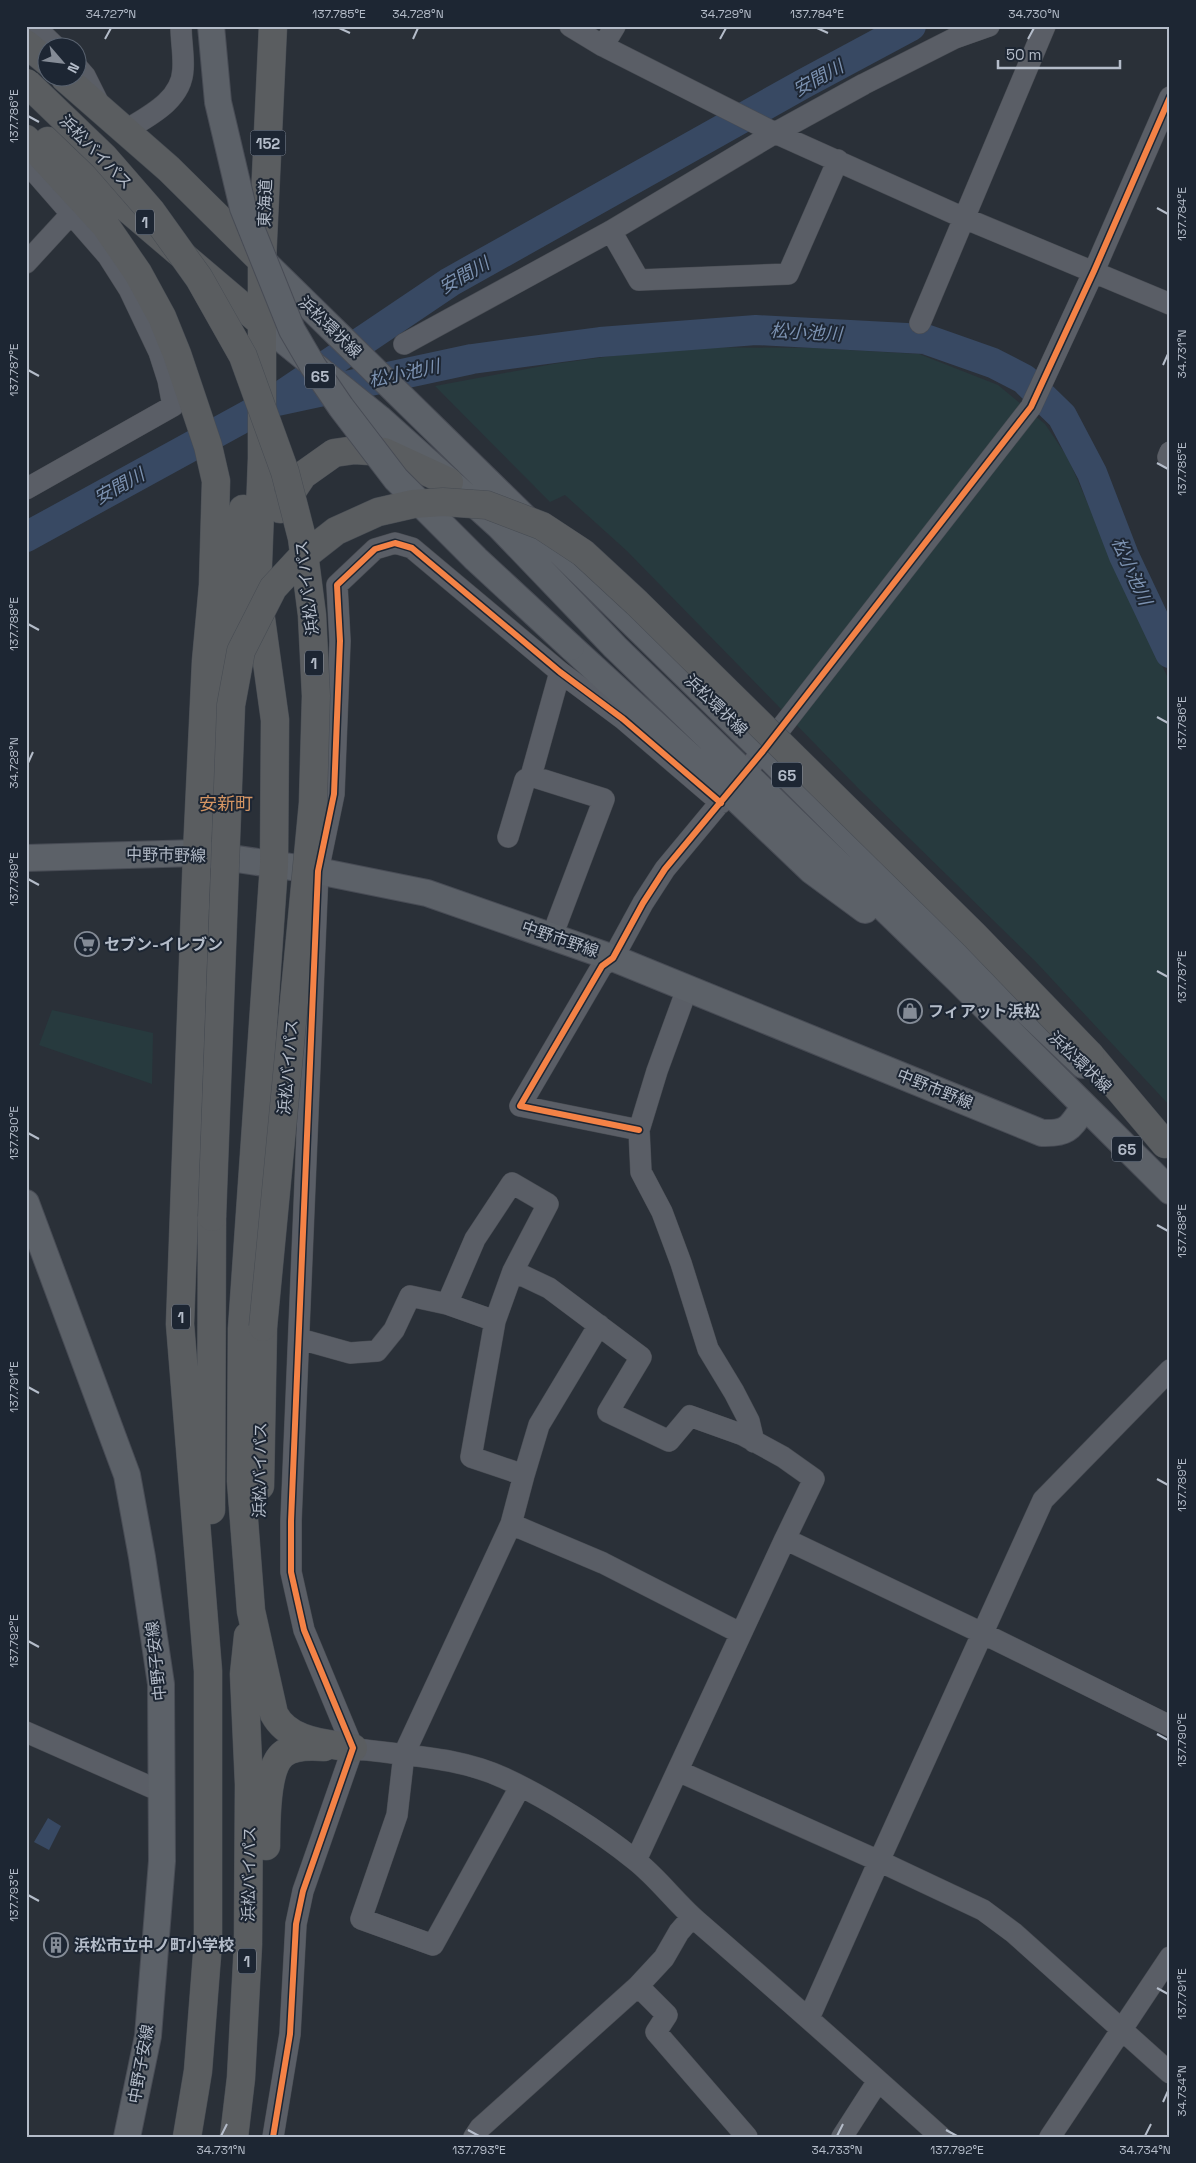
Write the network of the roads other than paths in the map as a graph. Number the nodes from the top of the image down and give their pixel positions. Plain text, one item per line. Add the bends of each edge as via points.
1 (34, 26) edge
2 (181, 26) edge
3 (211, 26) edge
4 (273, 26) edge
5 (570, 26) edge
6 (615, 26) edge
7 (989, 26) edge
8 (1045, 26) edge
9 (47, 38) edge
10 (604, 46) junction
11 (88, 82) edge
12 (26, 83) edge
13 (77, 88) edge
14 (1170, 97) edge
15 (102, 109) junction
16 (26, 123) edge
17 (126, 130) junction
18 (775, 132) junction
19 (26, 139) edge
20 (838, 160) junction
21 (26, 162) edge
22 (266, 166) junction
23 (169, 169) junction
24 (72, 213) junction
25 (964, 218) junction
26 (611, 231) junction
27 (262, 261) junction
28 (26, 263) edge
29 (1094, 271) junction
30 (1170, 304) edge
31 (920, 322) dead end
32 (262, 323) junction
33 (404, 344) dead end
34 (182, 400) junction
35 (1170, 452) edge
36 (255, 458) junction
37 (1170, 458) edge
38 (449, 482) junction
39 (26, 489) edge
40 (264, 636) junction
41 (560, 672) junction
42 (763, 751) junction
43 (531, 776) junction
44 (732, 789) junction
45 (508, 837) dead end
46 (197, 853) junction
47 (26, 858) edge
48 (274, 865) junction
49 (318, 871) junction
50 (552, 936) junction
51 (613, 958) junction
52 (687, 989) junction
53 (1084, 1107) junction
54 (638, 1130) junction
55 (1168, 1146) edge
56 (1170, 1192) edge
57 (26, 1203) edge
58 (513, 1271) junction
59 (447, 1304) junction
60 (495, 1321) junction
61 (599, 1325) junction
62 (300, 1339) junction
63 (1170, 1370) edge
64 (754, 1442) junction
65 (524, 1475) junction
66 (511, 1524) junction
67 (784, 1539) junction
68 (251, 1611) junction
69 (740, 1633) junction
70 (982, 1633) junction
71 (208, 1671) junction
72 (1170, 1726) edge
73 (26, 1732) edge
74 (352, 1748) junction
75 (404, 1754) junction
76 (678, 1771) junction
77 (520, 1786) junction
78 (162, 1792) junction
79 (636, 1860) junction
80 (879, 1860) junction
81 (692, 1917) junction
82 (1170, 1957) edge
83 (638, 1986) junction
84 (809, 2018) junction
85 (1120, 2030) junction
86 (1170, 2073) edge
87 (878, 2081) junction
88 (240, 2091) junction
89 (127, 2137) edge
90 (187, 2137) edge
91 (234, 2137) edge
92 (273, 2137) edge
93 (474, 2137) edge
94 (747, 2137) edge
95 (842, 2137) edge
96 (941, 2137) edge
97 (1050, 2137) edge

1 - 9 street
2 - 17 street via 183,71 175,94 157,111
3 - 44 main road, 65, bridge via 218,102 242,208 292,330 340,407 396,479 476,559
4 - 22 highway, 東海道 / 152
5 - 10 street
6 - 10 street
7 - 18 street via 955,38
8 - 25 street
10 - 18 street
11 - 15 street
12 - 68 highway, 浜松バイパス / 1, bridge via 110,164 151,211 199,278 243,356 285,472 302,538 312,615 316,696 313,803 263,1327 259,1521
13 - 15 highway
14 - 29 street
15 - 17 highway
16 - 32 highway, 1
17 - 23 highway
18 - 20 street
18 - 26 street
19 - 34 highway, 1 via 105,224 138,273 162,317
20 - 25 street
20 - 26 street via 788,274 639,280
21 - 24 street
22 - 23 highway via 255,182 238,194 225,197 208,192
22 - 27 highway, 東海道 / 152
23 - 27 highway
24 - 28 street
24 - 34 street via 108,256 141,313 165,370
25 - 29 street
25 - 31 street
26 - 33 street
27 - 32 highway, 1
27 - 42 main road, 浜松環状線 / 65
29 - 30 street
29 - 42 street via 1031,407
32 - 36 highway, 1, bridge
32 - 38 main road, 浜松環状線 / 65, bridge via 378,418
34 - 39 street
34 - 46 highway, 1 via 208,446 216,481
35 - 37 street
36 - 40 highway, 1 via 257,590
36 - 46 highway, 1
38 - 40 highway, 1 via 384,452 355,450 334,453 303,475 278,511 270,548
38 - 44 main road, 浜松環状線 / 65 via 499,526 615,647
40 - 48 highway, 1 via 275,720
41 - 43 street
41 - 44 street via 623,719
41 - 49 street via 412,548 395,543 375,549 337,585 340,641 334,785
42 - 44 street
42 - 55 main road, 浜松環状線 / 65 via 946,935
43 - 45 street via 525,780
43 - 50 street via 604,799
44 - 51 street via 665,869
44 - 53 main road, 浜松環状線 / 65 via 812,871 958,980
46 - 47 main road, 中野市野線
46 - 48 main road, 中野市野線
46 - 71 highway, 1 via 180,1324
48 - 49 main road, 中野市野線
48 - 68 highway, 1 via 242,1329 241,1481
49 - 50 main road, 中野市野線 via 427,894
49 - 62 street
50 - 51 main road, 中野市野線
51 - 52 main road, 中野市野線
51 - 54 street via 602,966 520,1106
52 - 53 main road, 中野市野線 via 1042,1133 1057,1134 1069,1129
52 - 54 street
53 - 56 main road, 浜松環状線 / 65
54 - 64 street via 641,1172 662,1212 681,1262 708,1349 749,1421
55 - 71 highway, bridge via 1090,1055 867,829 583,552 542,526 487,505 413,504 378,512 336,531 312,548 273,588 241,652 231,715 212,1217
57 - 78 main road, 中野子安線 via 127,1475 161,1684
58 - 59 street via 548,1204 512,1183 476,1239
58 - 60 street
58 - 61 street via 549,1288
59 - 60 street
59 - 62 street via 410,1296 394,1330 377,1352 350,1353
60 - 65 street via 471,1458
61 - 64 street via 641,1357 608,1412 669,1441 690,1416
61 - 65 street via 539,1424
62 - 74 street via 291,1572 304,1630
63 - 70 street via 1043,1500
64 - 67 street via 814,1479
65 - 66 street
66 - 69 street via 603,1563
66 - 75 street
67 - 69 street
67 - 70 street
68 - 74 highway via 269,1695 279,1724 304,1738
68 - 88 highway, 浜松バイパス / 1 via 244,1674 249,1784 248,1914
69 - 76 street
70 - 72 street
70 - 80 street
71 - 90 highway, 1 via 208,1942 198,2071
73 - 78 street
74 - 75 street
74 - 88 highway via 314,1746 295,1749 283,1754 277,1763 266,1838 267,1934 256,2047
74 - 92 street via 303,1891 296,1924 290,2034
75 - 77 street via 474,1767
75 - 77 street via 397,1815 361,1918 433,1945
76 - 79 street
76 - 80 street
77 - 79 street
78 - 89 main road, 中野子安線 via 162,1861 148,2036
79 - 81 street
80 - 84 street
80 - 85 street via 983,1910 1014,1933
81 - 83 street via 664,1958
81 - 84 street
82 - 85 street
83 - 93 street via 480,2128
83 - 94 street via 667,2015 656,2032
84 - 87 street
85 - 86 street
85 - 97 street
87 - 95 street
87 - 96 street
88 - 91 highway, 浜松バイパス / 1

